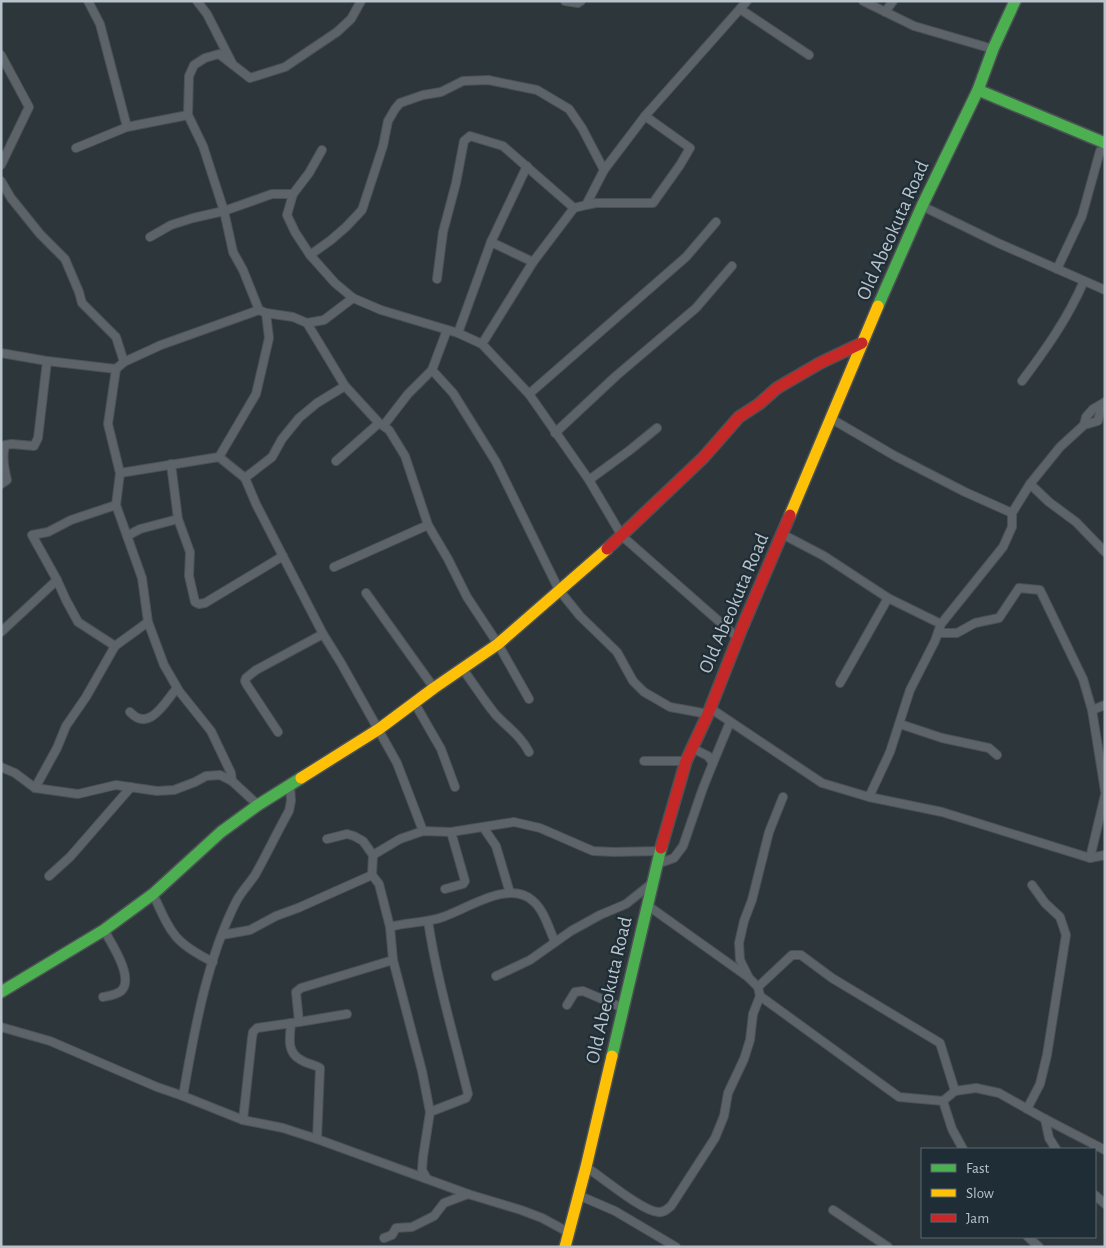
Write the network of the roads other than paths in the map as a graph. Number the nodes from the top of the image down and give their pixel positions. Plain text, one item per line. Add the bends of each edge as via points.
1 (88, 1) edge
2 (197, 1) edge
3 (361, 1) edge
4 (565, 1) edge
5 (581, 1) edge
6 (747, 1) edge
7 (863, 1) edge
8 (893, 1) edge
9 (1015, 1) edge
10 (740, 9) junction
11 (885, 12) junction
12 (993, 49) junction
13 (1, 55) edge
14 (809, 55) dead end
15 (234, 67) junction
16 (978, 90) junction
17 (188, 114) junction
18 (645, 116) junction
19 (128, 127) junction
20 (1105, 143) edge
21 (76, 148) dead end
22 (1105, 149) edge
23 (322, 150) dead end
24 (1, 165) edge
25 (527, 166) junction
26 (604, 170) junction
27 (1, 181) edge
28 (293, 194) junction
29 (586, 205) junction
30 (922, 206) junction
31 (574, 208) junction
32 (224, 211) junction
33 (716, 222) dead end
34 (150, 237) dead end
35 (491, 242) junction
36 (310, 255) junction
37 (533, 262) junction
38 (732, 266) dead end
39 (1057, 270) junction
40 (437, 280) dead end
41 (1084, 281) junction
42 (1105, 290) edge
43 (353, 298) junction
44 (262, 311) junction
45 (307, 323) junction
46 (447, 330) junction
47 (458, 333) junction
48 (862, 343) junction
49 (482, 344) junction
50 (1, 353) edge
51 (47, 361) junction
52 (124, 362) junction
53 (116, 369) junction
54 (432, 370) junction
55 (1022, 381) dead end
56 (346, 386) junction
57 (529, 394) junction
58 (1103, 404) edge
59 (830, 418) junction
60 (1098, 421) junction
61 (382, 424) junction
62 (1084, 425) junction
63 (657, 428) dead end
64 (1105, 428) edge
65 (555, 433) junction
66 (219, 457) junction
67 (336, 460) dead end
68 (172, 464) junction
69 (120, 473) junction
70 (245, 478) junction
71 (589, 480) junction
72 (1, 484) edge
73 (1030, 484) junction
74 (116, 505) junction
75 (1012, 513) junction
76 (178, 519) junction
77 (428, 525) junction
78 (782, 534) junction
79 (126, 536) junction
80 (622, 536) junction
81 (1105, 552) edge
82 (284, 556) junction
83 (334, 567) dead end
84 (57, 580) junction
85 (558, 590) junction
86 (366, 593) dead end
87 (888, 598) junction
88 (148, 622) junction
89 (941, 624) junction
90 (1, 632) edge
91 (938, 633) junction
92 (323, 634) junction
93 (738, 638) junction
94 (498, 644) junction
95 (115, 646) junction
96 (462, 668) junction
97 (840, 683) dead end
98 (177, 688) junction
99 (434, 688) junction
100 (529, 699) dead end
101 (414, 702) junction
102 (1105, 705) edge
103 (1092, 710) junction
104 (709, 711) junction
105 (130, 712) dead end
106 (730, 722) junction
107 (900, 724) junction
108 (379, 729) junction
109 (278, 732) dead end
110 (692, 748) junction
111 (529, 752) dead end
112 (998, 755) dead end
113 (644, 761) dead end
114 (686, 761) junction
115 (713, 763) junction
116 (1, 767) edge
117 (1104, 774) edge
118 (232, 781) junction
119 (290, 785) junction
120 (131, 787) junction
121 (455, 787) dead end
122 (35, 788) junction
123 (1105, 791) edge
124 (1105, 795) edge
125 (783, 797) dead end
126 (869, 797) junction
127 (258, 805) junction
128 (483, 827) junction
129 (423, 831) junction
130 (451, 832) junction
131 (326, 839) dead end
132 (661, 851) junction
133 (372, 855) junction
134 (1105, 855) edge
135 (1090, 858) junction
136 (657, 864) junction
137 (372, 875) junction
138 (50, 876) dead end
139 (652, 883) junction
140 (1032, 885) dead end
141 (445, 889) dead end
142 (510, 893) junction
143 (153, 894) junction
144 (647, 906) junction
145 (428, 921) junction
146 (390, 927) junction
147 (104, 930) junction
148 (222, 935) junction
149 (555, 942) junction
150 (393, 960) junction
151 (213, 962) junction
152 (496, 976) dead end
153 (749, 978) junction
154 (758, 986) junction
155 (1, 992) edge
156 (760, 996) junction
157 (103, 998) dead end
158 (567, 1005) dead end
159 (623, 1008) junction
160 (347, 1014) dead end
161 (295, 1023) junction
162 (1, 1027) edge
163 (955, 1091) junction
164 (184, 1096) junction
165 (943, 1101) junction
166 (1027, 1109) junction
167 (430, 1112) junction
168 (1045, 1119) junction
169 (243, 1120) junction
170 (317, 1139) junction
171 (962, 1148) edge
172 (1055, 1148) edge
173 (1105, 1150) edge
174 (586, 1167) junction
175 (426, 1178) junction
176 (468, 1194) junction
177 (578, 1195) junction
178 (833, 1210) dead end
179 (568, 1232) junction
180 (384, 1238) dead end
181 (1029, 1238) edge
182 (565, 1247) edge
183 (676, 1247) edge
184 (888, 1247) edge
185 (1039, 1247) edge

1 - 19 street via 100,24
2 - 15 street
3 - 15 street via 351,19 338,32 285,67 250,78
4 - 5 street
6 - 10 street
7 - 11 street
8 - 11 street
9 - 12 main road, Old Abeokuta Road
10 - 14 street
10 - 18 street
11 - 12 street via 914,26
12 - 16 main road, Old Abeokuta Road
13 - 24 street via 29,107
15 - 17 street via 219,54 194,65 189,76
16 - 20 main road
16 - 30 main road, Old Abeokuta Road
17 - 19 street
17 - 32 street via 203,146
18 - 26 street
18 - 29 street via 690,148 680,166 652,203
19 - 21 street
22 - 39 street via 1100,151 1082,216
23 - 28 street
25 - 31 street
25 - 35 street
25 - 40 street via 503,146 470,136 464,141 443,232
26 - 29 street
26 - 36 street via 569,108 537,90 488,80 463,81 440,92 400,103 388,121 362,210
27 - 52 street via 40,234 65,259 82,303 116,337
28 - 32 street via 272,194
28 - 36 street via 287,214
29 - 31 street
30 - 39 street
30 - 48 main road, Old Abeokuta Road
31 - 37 street
32 - 34 street via 171,225
32 - 44 street via 233,252
33 - 57 street via 686,257
35 - 37 street
35 - 47 street
36 - 43 street
37 - 49 street
38 - 65 street via 696,308
39 - 41 street
41 - 42 street
41 - 55 street via 1063,324
43 - 45 street via 324,320
43 - 46 street
44 - 45 street
44 - 52 street via 161,345
44 - 66 street via 269,338 256,394
45 - 56 street
46 - 47 street
46 - 54 street
47 - 49 street
48 - 59 main road, Old Abeokuta Road
48 - 80 main road via 777,388 739,417 703,458
49 - 57 street
50 - 51 street
51 - 53 street
51 - 72 street via 38,438 34,446 5,445 3,465 6,480
52 - 53 street
53 - 69 street via 108,424
54 - 61 street
54 - 85 street via 453,393 496,462
56 - 61 street
56 - 70 street via 299,418 272,457
57 - 65 street
58 - 60 street
58 - 62 street via 1086,416
59 - 75 street via 895,456
59 - 78 main road, Old Abeokuta Road
60 - 62 street
60 - 64 street
61 - 67 street
61 - 77 street via 405,456
62 - 73 street via 1060,446
63 - 71 street
65 - 71 street
66 - 68 street
66 - 70 street
68 - 69 street
68 - 76 street
69 - 74 street
70 - 82 street
71 - 80 street
73 - 75 street
73 - 81 street via 1076,522
74 - 79 street
74 - 84 street via 71,520 48,532 32,535
75 - 89 street via 1012,527 1003,547
76 - 79 street
76 - 82 street via 190,552 189,576 195,602 199,604
77 - 83 street
77 - 94 street via 467,597
78 - 87 street via 824,556
78 - 93 main road, Old Abeokuta Road
79 - 88 street via 142,578
80 - 85 main road
80 - 93 street
82 - 92 street
84 - 90 street
84 - 95 street via 78,622
85 - 94 main road
85 - 104 street via 617,652 644,692 670,707
86 - 99 street
87 - 89 street
87 - 97 street
88 - 95 street
88 - 98 street via 164,666
89 - 91 street
91 - 103 street via 958,633 974,623 999,618 1019,588 1040,590 1072,654
91 - 107 street via 910,690
92 - 108 street
92 - 109 street via 246,678
93 - 104 main road, Old Abeokuta Road
94 - 96 main road
94 - 100 street
95 - 122 street via 66,726
96 - 99 main road
96 - 111 street
98 - 105 street via 155,715 146,720 136,718
98 - 118 street via 211,731
99 - 101 main road
101 - 108 main road
101 - 121 street via 441,749
102 - 103 street
103 - 117 street
104 - 106 street
104 - 110 main road, Old Abeokuta Road
106 - 115 street
106 - 126 street via 822,782
107 - 112 street via 942,738 989,748
107 - 126 street
108 - 119 main road
108 - 129 street via 397,763
110 - 114 main road, Old Abeokuta Road
110 - 115 street via 708,756
113 - 114 street
114 - 132 main road, Old Abeokuta Road
115 - 136 street via 683,846 674,858
116 - 122 street
117 - 123 street
118 - 120 street via 220,775 206,776 174,790
118 - 127 street
119 - 127 main road
119 - 148 street via 289,811 254,876 237,900
120 - 122 street via 116,786 78,794
120 - 138 street
124 - 135 street
125 - 153 street via 769,832 739,943 740,960
126 - 135 street via 942,812
127 - 143 main road via 221,832
128 - 130 street
128 - 132 street via 514,822 540,828 593,850
128 - 142 street via 496,846
129 - 130 street
129 - 133 street via 400,839
130 - 141 street via 465,881
131 - 133 street via 347,834 354,836 363,841
132 - 136 main road, Old Abeokuta Road
133 - 137 street
134 - 135 street
136 - 139 main road, Old Abeokuta Road
137 - 146 street via 379,884
137 - 148 street via 250,930
139 - 144 main road, Old Abeokuta Road
139 - 149 street via 626,904
140 - 166 street via 1060,917 1066,935 1047,1055 1040,1084
142 - 145 street via 480,900
142 - 149 street via 533,900
143 - 147 main road
143 - 151 street via 171,932 195,953
144 - 153 street
144 - 159 main road, Old Abeokuta Road
145 - 146 street
145 - 167 street via 440,990 468,1094 466,1098
146 - 150 street
147 - 155 main road
147 - 157 street via 124,969 126,983 122,990
148 - 151 street
149 - 152 street via 530,960
150 - 161 street via 301,988 296,992
150 - 167 street
151 - 164 street via 192,1046
153 - 154 street
154 - 156 street
154 - 163 street via 792,956 801,954 832,978 940,1044
156 - 165 street via 899,1096
156 - 174 street via 753,1014 750,1040 728,1093 724,1116 715,1138 672,1206 657,1212 645,1208
158 - 159 street via 575,992 583,991
159 - 174 main road, Old Abeokuta Road
160 - 161 street
161 - 169 street via 257,1028 253,1032
161 - 170 street via 289,1046 291,1051 300,1060 320,1068
162 - 164 street via 50,1041
163 - 165 street
163 - 166 street via 976,1088 999,1093
164 - 169 street
165 - 171 street
166 - 168 street
167 - 175 street via 422,1170
168 - 172 street via 1049,1138
168 - 173 street
169 - 170 street
170 - 175 street
174 - 177 main road, Old Abeokuta Road
175 - 176 street
176 - 179 street via 542,1218
176 - 180 street via 444,1203 434,1216 412,1227 396,1228 392,1235
177 - 179 main road, Old Abeokuta Road
177 - 183 street via 614,1211
178 - 184 street
179 - 182 main road, Old Abeokuta Road
181 - 185 street

